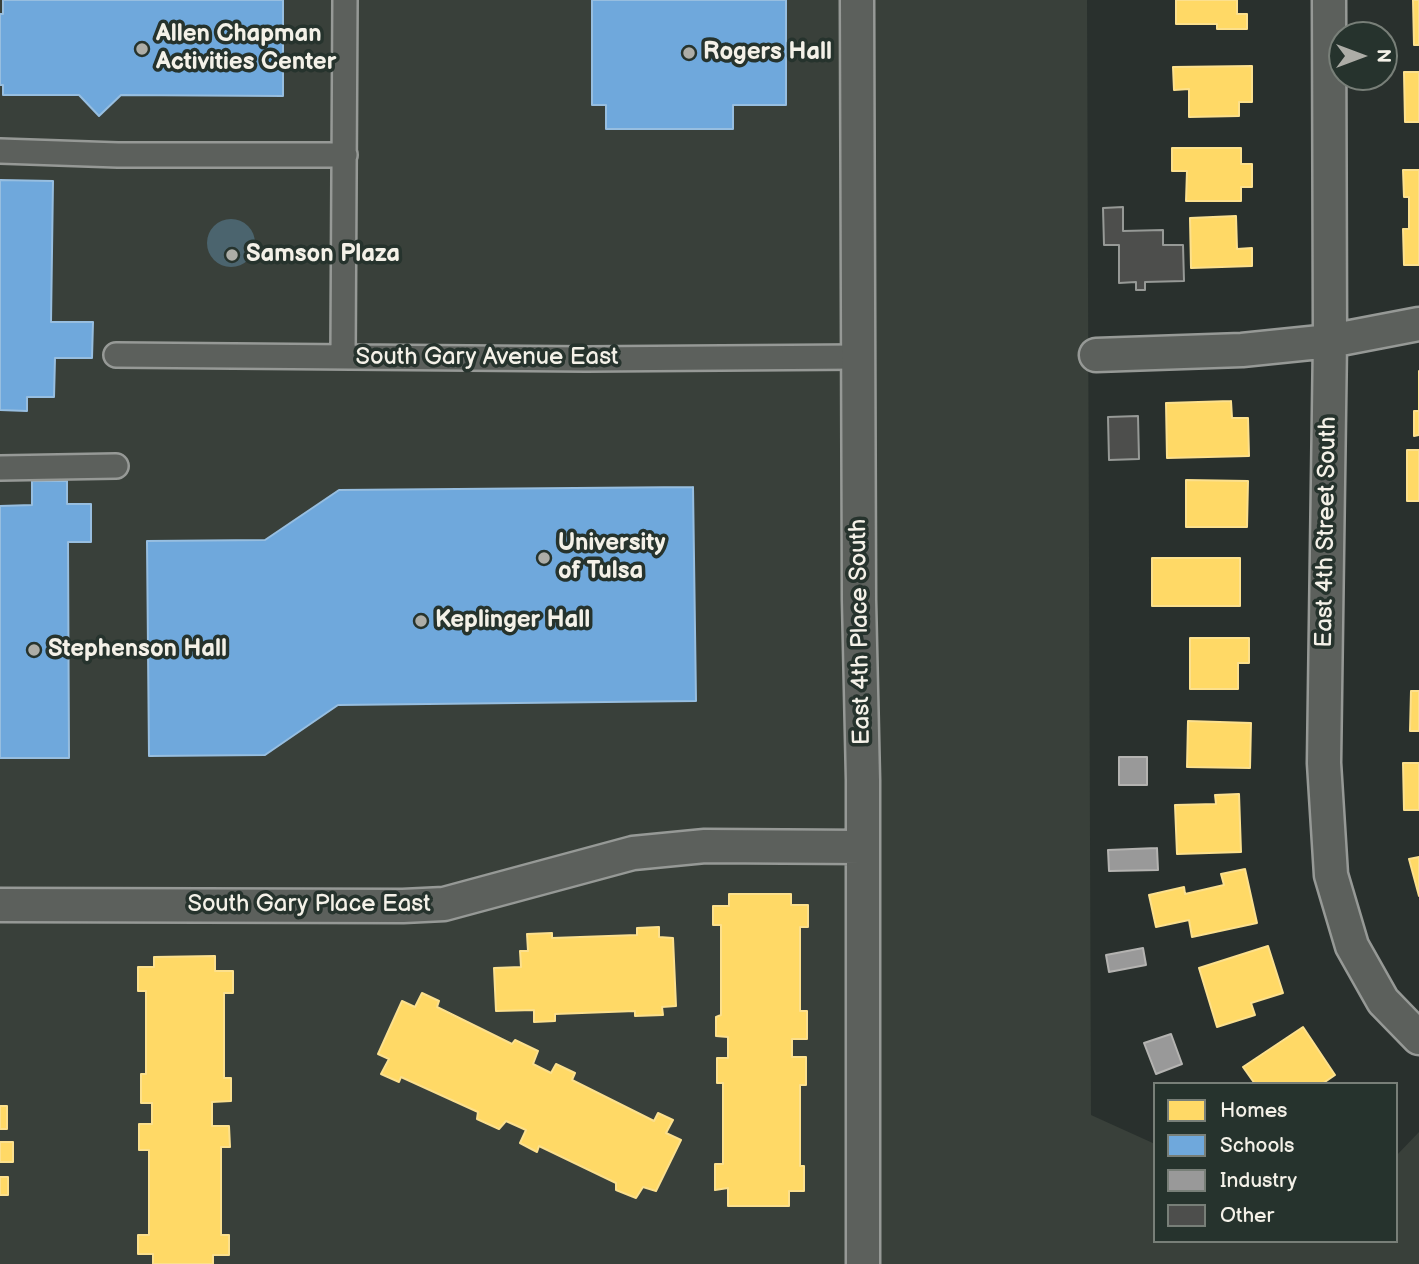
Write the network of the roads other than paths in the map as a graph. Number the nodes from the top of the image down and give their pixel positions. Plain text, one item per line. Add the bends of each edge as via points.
1 (345, 0) edge
2 (857, 0) edge
3 (1329, 0) edge
4 (0, 151) edge
5 (345, 156) junction
6 (1419, 324) edge
7 (1330, 341) junction
8 (116, 355) dead end
9 (1096, 355) dead end
10 (344, 357) junction
11 (858, 357) junction
12 (116, 466) dead end
13 (0, 468) edge
14 (863, 847) junction
15 (0, 905) edge
16 (1419, 1038) edge
17 (863, 1264) edge

1 - 5 street
2 - 11 street, East 4th Place South
3 - 7 street, East 4th Street South
4 - 5 street
5 - 10 street
6 - 7 street
7 - 9 street via 1242,350
7 - 16 street, East 4th Street South via 1324,763 1331,875 1352,946 1383,1001
8 - 10 street, South Gary Avenue East
10 - 11 street, South Gary Avenue East
11 - 14 street, East 4th Place South
12 - 13 street
14 - 15 street, South Gary Place East via 705,846 633,853 444,904
14 - 17 street, East 4th Place South

